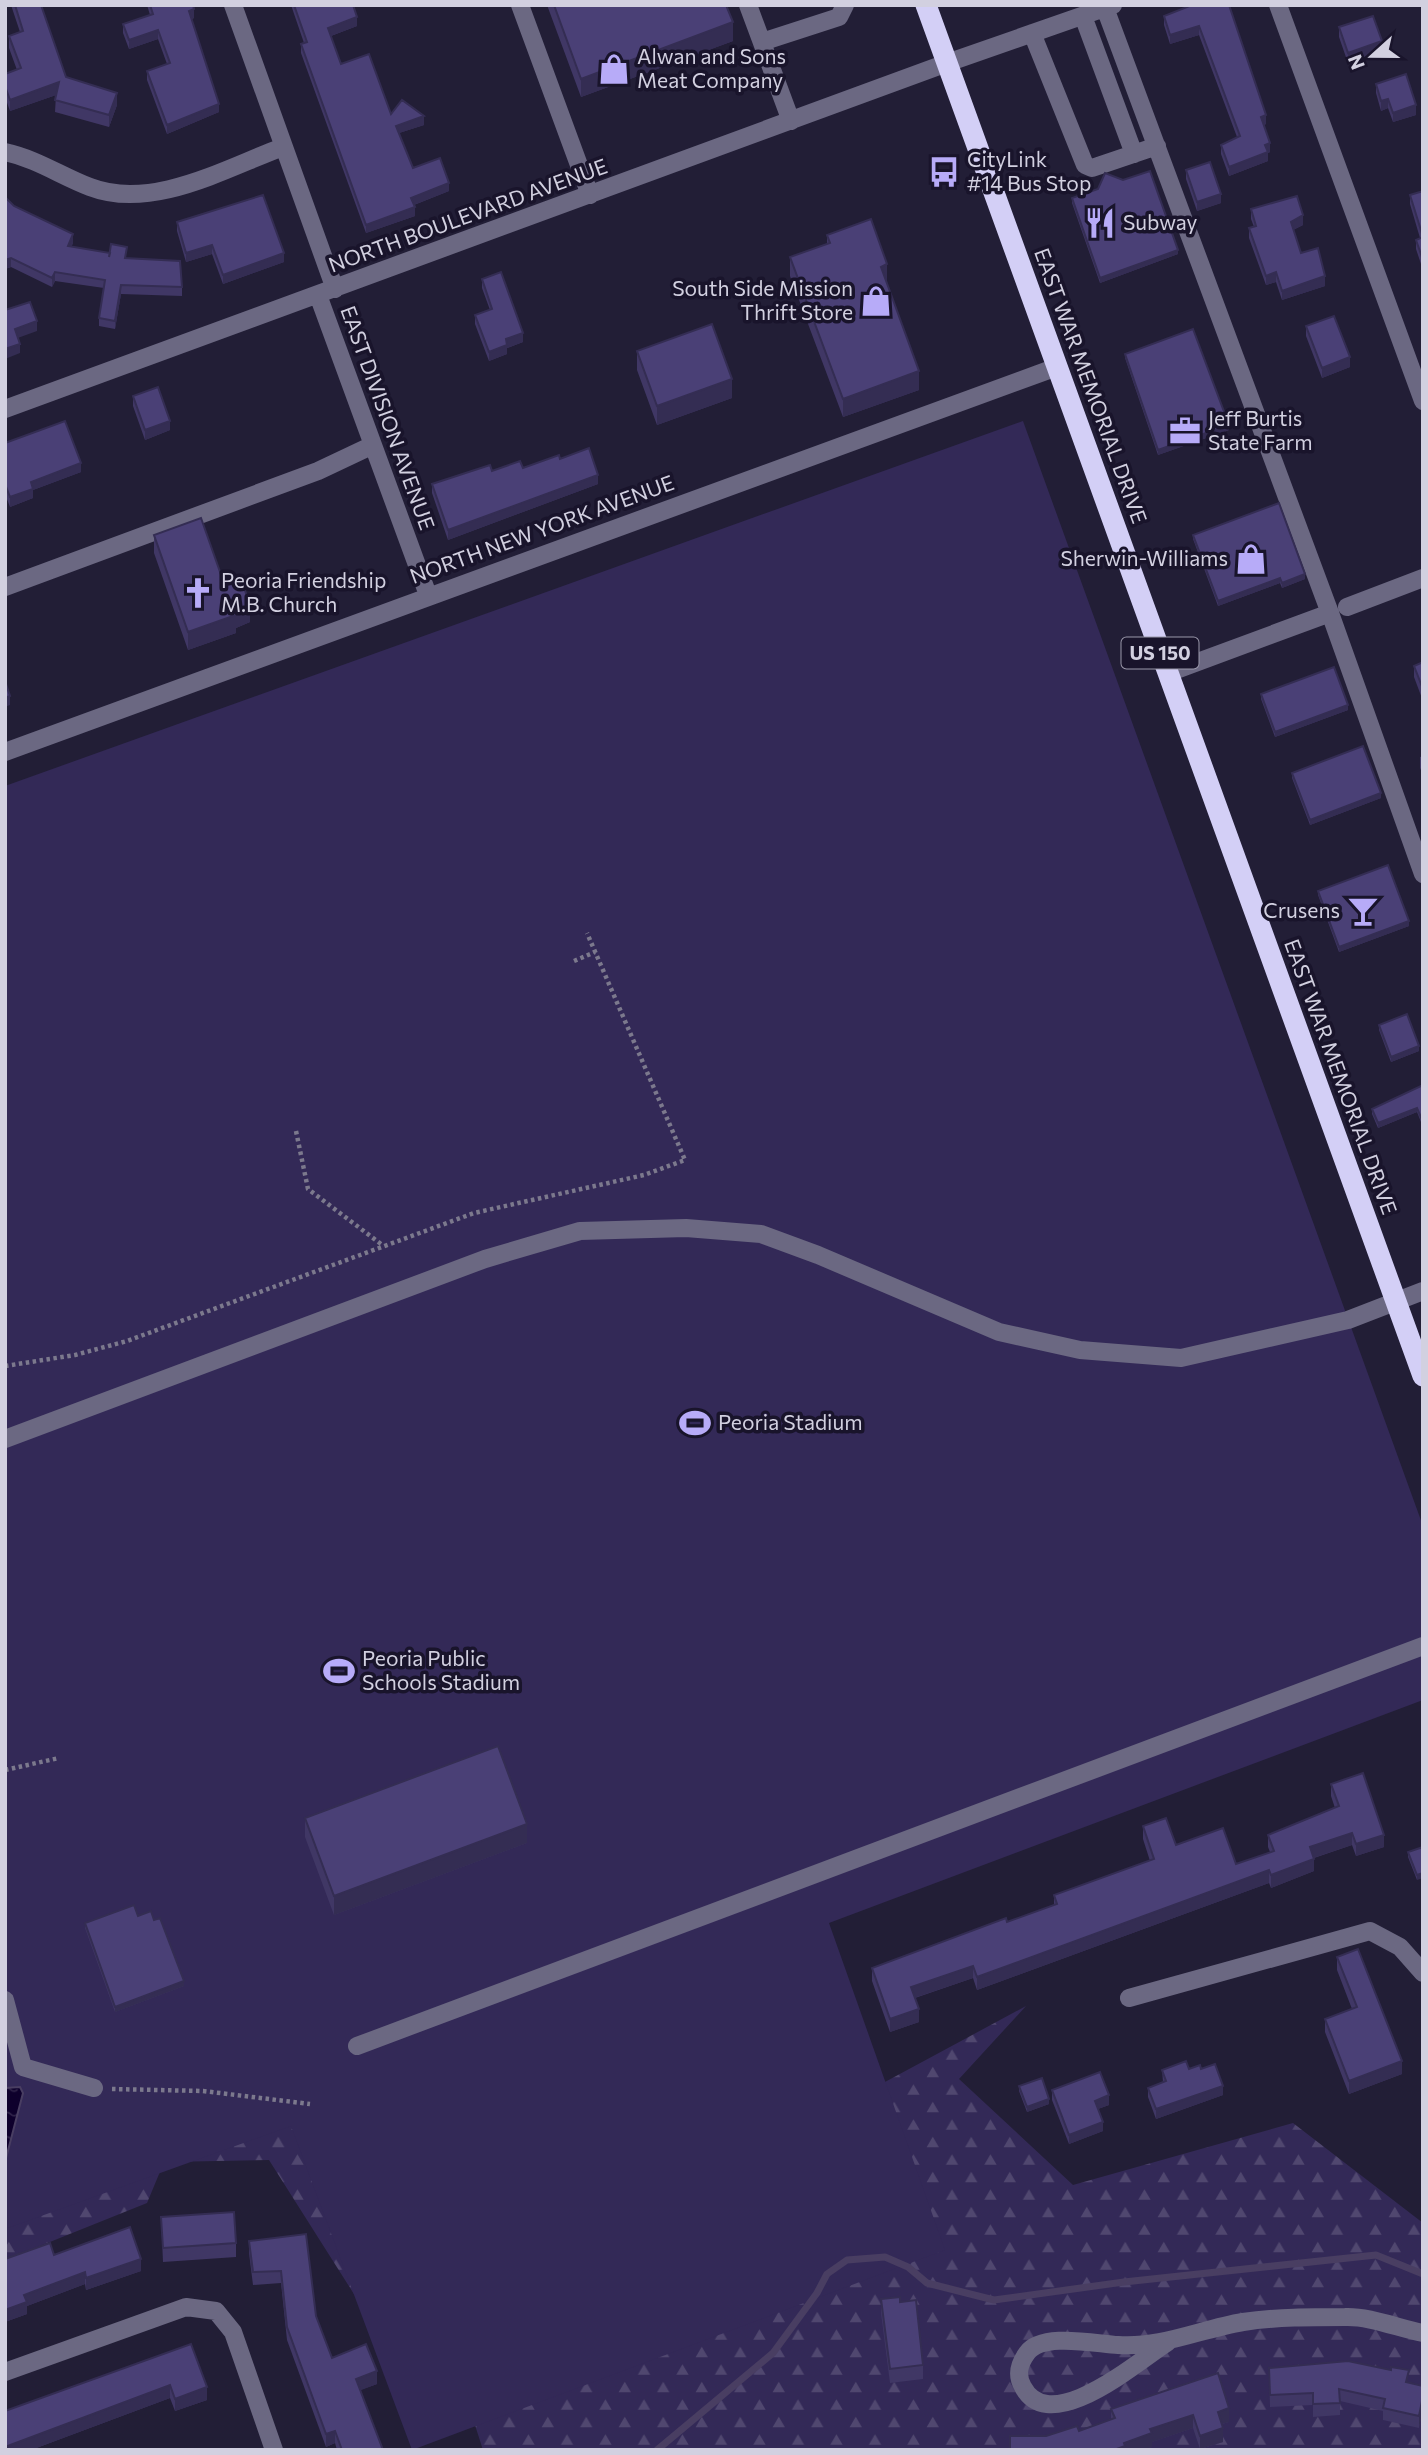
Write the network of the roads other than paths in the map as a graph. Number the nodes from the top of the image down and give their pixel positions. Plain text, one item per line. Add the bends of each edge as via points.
1 (233, 5) edge
2 (520, 5) edge
3 (748, 5) edge
4 (845, 5) edge
5 (926, 5) edge
6 (1278, 5) edge
7 (1109, 7) edge
8 (1083, 16) junction
9 (1032, 33) junction
10 (762, 42) junction
11 (947, 63) junction
12 (791, 121) junction
13 (1157, 146) junction
14 (283, 147) junction
15 (5, 152) edge
16 (1133, 155) junction
17 (590, 195) junction
18 (326, 292) junction
19 (1057, 367) junction
20 (1423, 401) edge
21 (5, 409) edge
22 (373, 446) junction
23 (1423, 578) edge
24 (5, 587) edge
25 (428, 595) junction
26 (1338, 610) junction
27 (1168, 673) junction
28 (5, 752) edge
29 (1423, 874) edge
30 (1423, 1291) edge
31 (1395, 1301) junction
32 (1423, 1376) edge
33 (5, 1439) edge
34 (1423, 1646) edge
35 (1423, 1973) edge
36 (1129, 1998) dead end
37 (5, 2000) edge
38 (357, 2046) dead end
39 (94, 2088) road end
40 (1423, 2333) edge
41 (1168, 2342) junction
42 (5, 2372) edge
43 (274, 2450) edge

1 - 14 street, EAST DIVISION AVENUE
2 - 17 street
3 - 10 street
4 - 10 street via 839,17
5 - 11 highway, EAST WAR MEMORIAL DRIVE / US 150
6 - 20 street
7 - 8 street, NORTH BOULEVARD AVENUE
7 - 13 street
8 - 9 street, NORTH BOULEVARD AVENUE
8 - 16 street
9 - 11 street, NORTH BOULEVARD AVENUE
9 - 16 street via 1084,165 1092,168
10 - 12 street
11 - 12 street, NORTH BOULEVARD AVENUE
11 - 19 highway, EAST WAR MEMORIAL DRIVE / US 150
12 - 17 street, NORTH BOULEVARD AVENUE
13 - 16 street
13 - 26 street
14 - 15 street via 162,191 111,193
14 - 18 street, EAST DIVISION AVENUE
17 - 18 street, NORTH BOULEVARD AVENUE
18 - 21 street, NORTH BOULEVARD AVENUE
18 - 22 street, EAST DIVISION AVENUE
19 - 25 street, NORTH NEW YORK AVENUE
19 - 27 highway, EAST WAR MEMORIAL DRIVE / US 150
22 - 24 street via 318,471
22 - 25 street, EAST DIVISION AVENUE
23 - 26 street
25 - 28 street, NORTH NEW YORK AVENUE
26 - 27 street
26 - 29 street
27 - 31 highway, EAST WAR MEMORIAL DRIVE / US 150
30 - 31 street
31 - 32 highway, EAST WAR MEMORIAL DRIVE / US 150
31 - 33 street via 1348,1320 1181,1358 1080,1350 999,1332 761,1234 686,1228 580,1231 485,1259
34 - 38 street
35 - 36 street via 1399,1947 1370,1931
37 - 39 street via 23,2067
40 - 41 street via 1348,2317 1243,2322
41 - 41 street via 1047,2342 1031,2347 1020,2362 1018,2379 1026,2394 1039,2404 1057,2406 1080,2398
42 - 43 street via 186,2307 216,2311 233,2332

